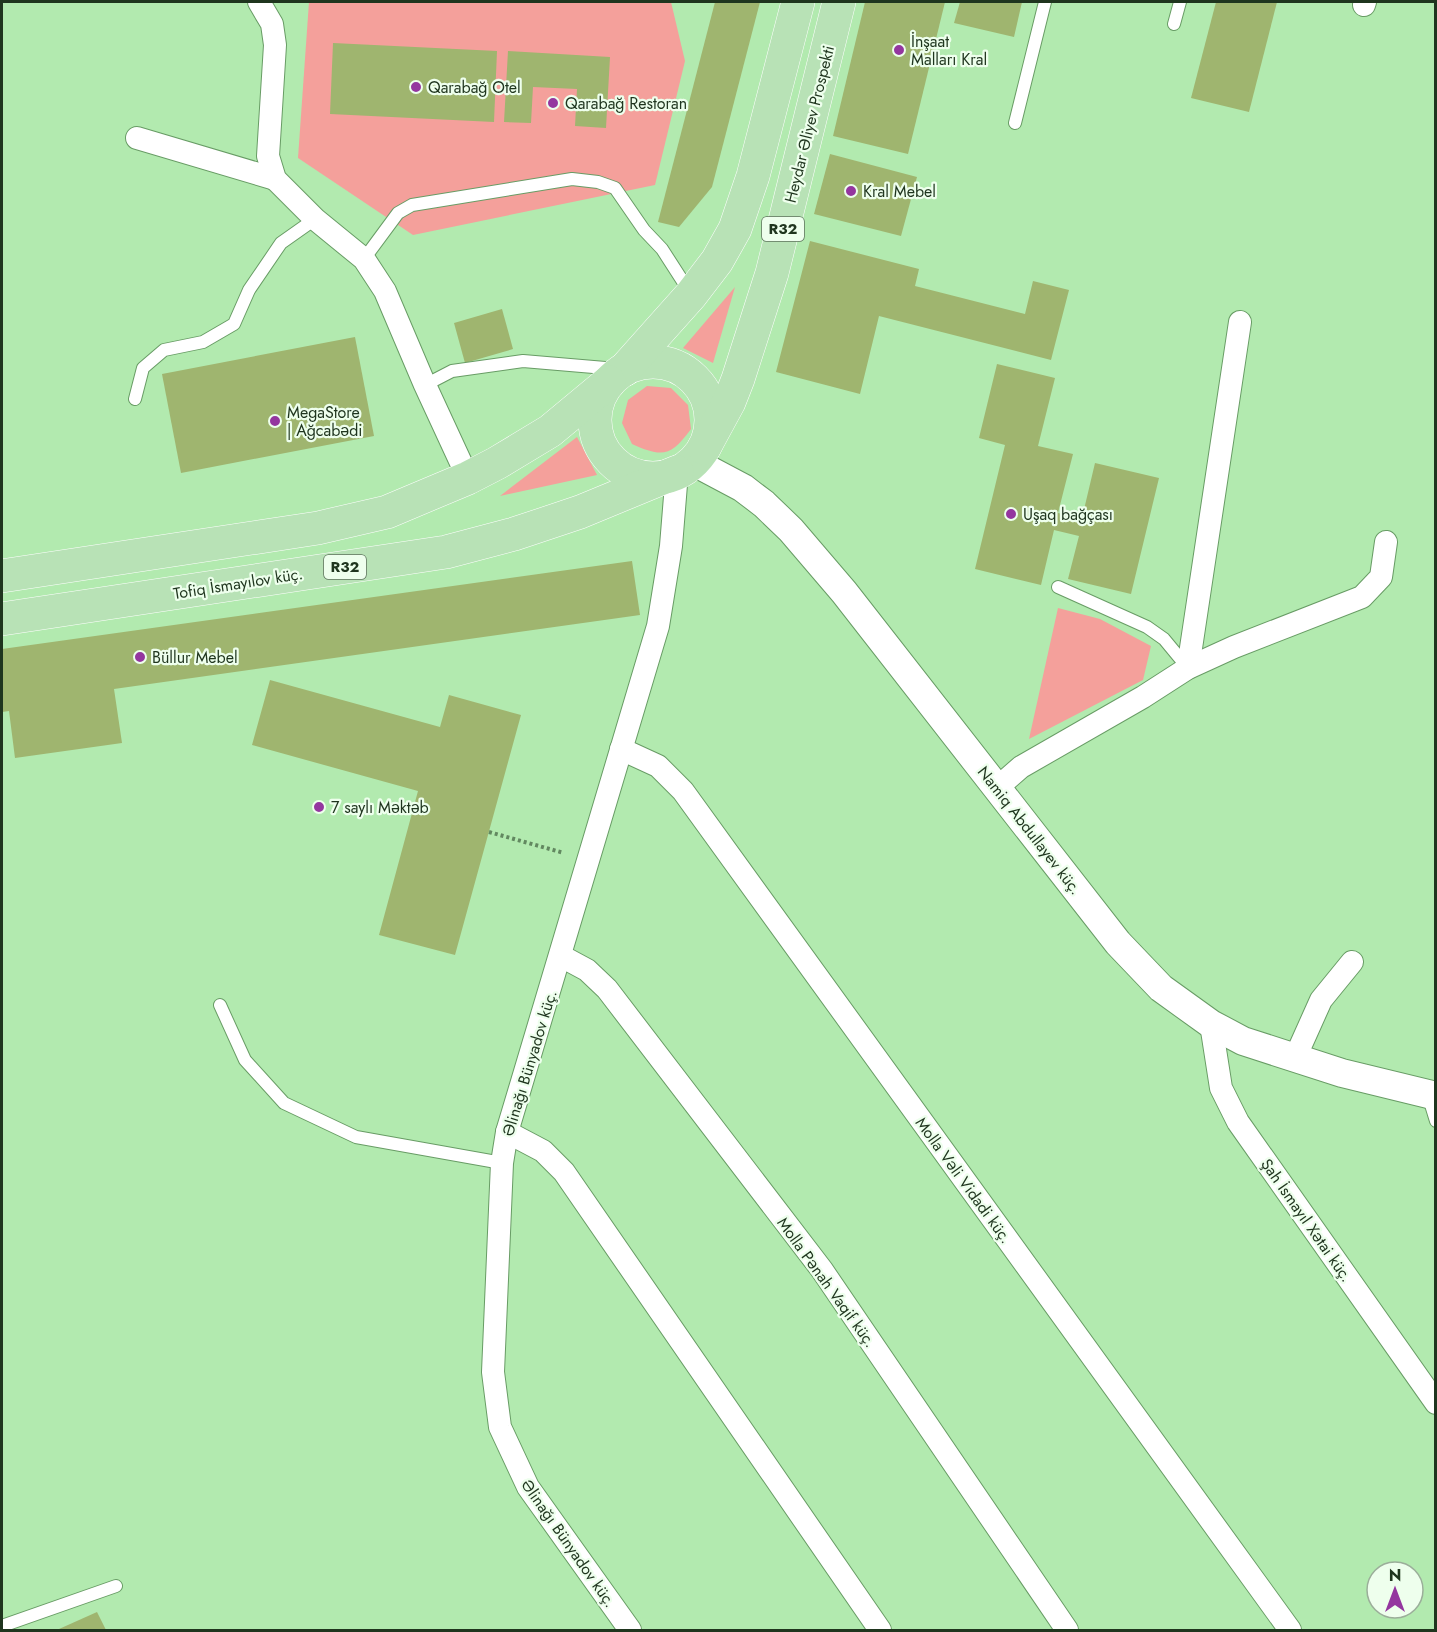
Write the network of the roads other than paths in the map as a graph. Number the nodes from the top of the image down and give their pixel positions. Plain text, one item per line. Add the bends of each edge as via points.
1 (798, 2) edge
2 (839, 2) edge
3 (1045, 2) edge
4 (1180, 2) edge
5 (266, 5) edge
6 (1174, 24) dead end
7 (1015, 123) dead end
8 (137, 138) dead end
9 (275, 179) junction
10 (315, 219) junction
11 (364, 259) junction
12 (691, 295) junction
13 (1240, 322) dead end
14 (617, 376) junction
15 (425, 385) junction
16 (135, 399) dead end
17 (692, 461) junction
18 (468, 478) junction
19 (1386, 542) dead end
20 (2, 576) edge
21 (1058, 587) dead end
22 (2, 619) edge
23 (1188, 668) junction
24 (621, 749) junction
25 (998, 788) junction
26 (561, 956) junction
27 (1352, 962) dead end
28 (220, 1005) dead end
29 (1211, 1024) junction
30 (1295, 1058) junction
31 (1432, 1095) edge
32 (1436, 1121) edge
33 (507, 1132) junction
34 (502, 1163) junction
35 (1436, 1402) edge
36 (116, 1586) dead end
37 (2, 1626) edge
38 (630, 1630) edge
39 (880, 1630) edge
40 (1067, 1630) edge
41 (1290, 1630) edge

1 - 12 main road, R32 via 753,176 735,228 717,261
2 - 17 main road, Heydar Əliyev Prospekti / R32 via 772,273 729,402
3 - 7 lane
4 - 6 lane
5 - 9 street via 275,45 268,156
8 - 9 street
9 - 10 street
10 - 11 street
10 - 16 lane via 281,243 249,290 234,324 203,342 164,350 142,368
11 - 12 lane via 398,213 412,205 572,179 615,188
11 - 15 street via 385,291
12 - 14 main road, R32
13 - 23 street
14 - 15 lane via 523,361 452,371
14 - 17 main road via 639,364 656,362 688,373 699,385 708,399 710,432
14 - 17 main road via 599,399 595,418 598,437 607,455 621,468 639,476 658,477
14 - 18 main road, R32 via 550,431
15 - 18 street
17 - 22 main road, Tofiq İsmayılov küç. / R32 via 558,519 446,552
17 - 24 street, Əlinağı Bünyadov küç. via 671,546 658,626
17 - 25 street, Namiq Abdullayev küç. via 765,504 791,530
18 - 20 main road, R32 via 387,512 318,528
19 - 23 street via 1381,577 1362,597
21 - 23 lane via 1148,627 1164,639
23 - 25 street via 1021,767
24 - 26 street, Əlinağı Bünyadov küç.
24 - 41 street, Molla Vəli Vidadi küç. via 658,766 683,791
25 - 29 street, Namiq Abdullayev küç. via 1118,942 1161,988
26 - 33 street, Əlinağı Bünyadov küç.
26 - 40 street, Molla Pənah Vaqif küç. via 587,970 607,989 822,1270
27 - 30 street via 1321,1000
28 - 34 lane via 245,1060 284,1103 356,1137
29 - 30 street, Namiq Abdullayev küç. via 1243,1041
29 - 35 street, Şah İsmayıl Xətai küç. via 1221,1088 1238,1122
30 - 31 street, Namiq Abdullayev küç.
31 - 32 lane
33 - 34 street, Əlinağı Bünyadov küç.
33 - 39 street via 543,1151 564,1172
34 - 38 street, Əlinağı Bünyadov küç. via 493,1372 501,1427 528,1488
36 - 37 lane

